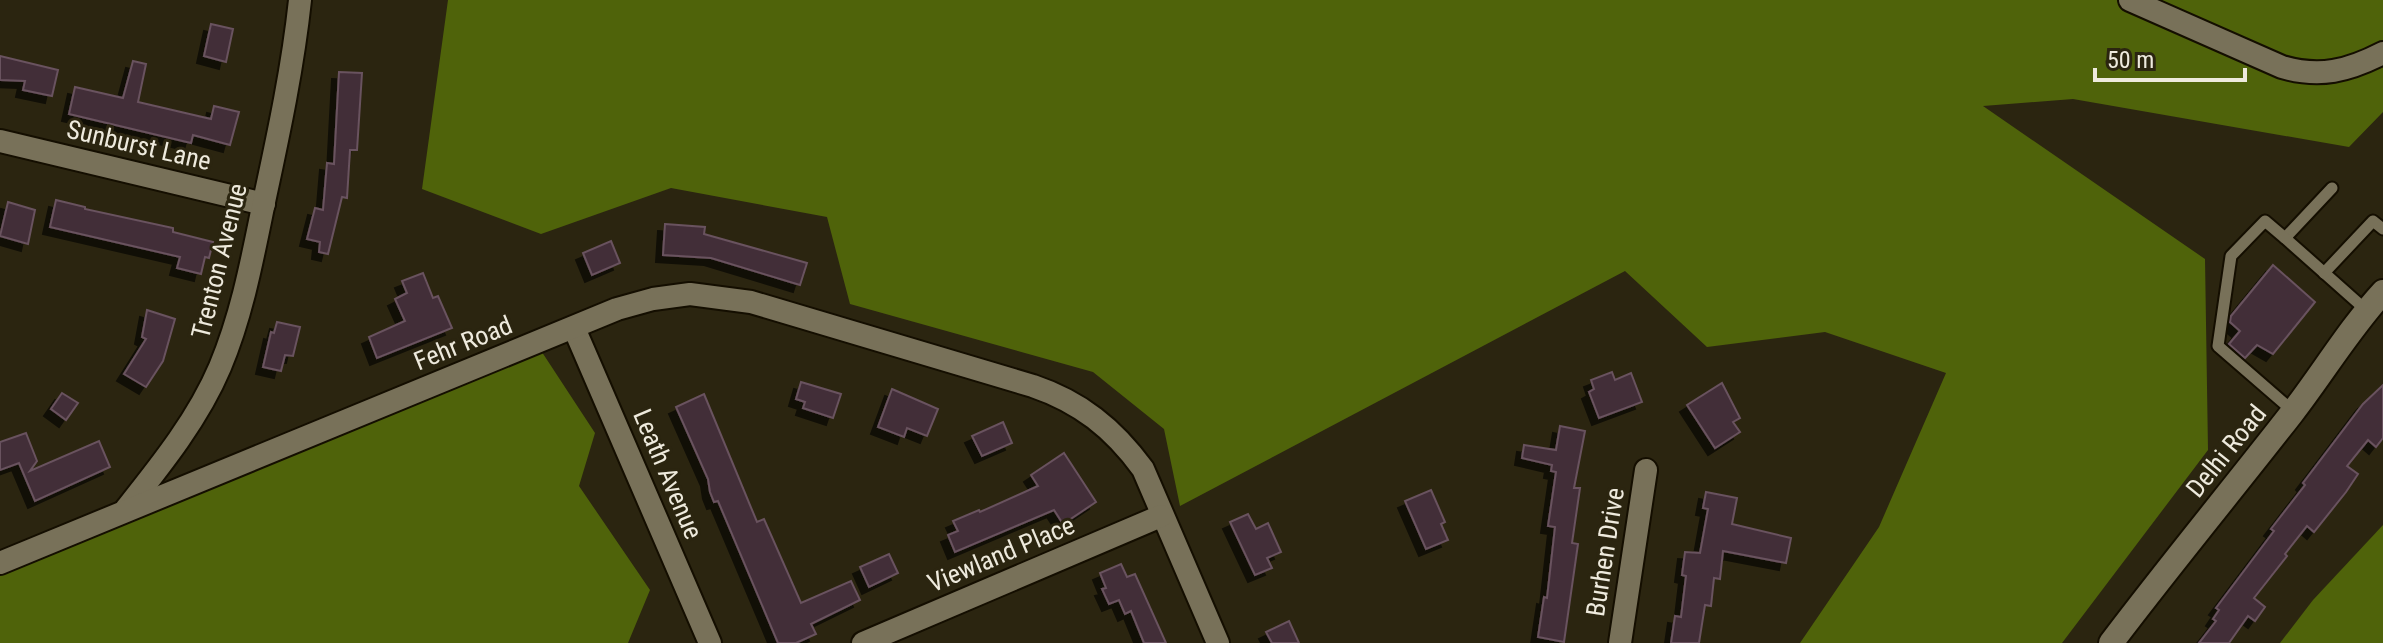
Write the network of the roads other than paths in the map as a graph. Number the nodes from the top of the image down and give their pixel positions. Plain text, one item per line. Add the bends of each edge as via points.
1 (300, 0) edge
2 (2130, 0) edge
3 (2383, 53) edge
4 (0, 141) edge
5 (2332, 188) dead end
6 (264, 204) junction
7 (2383, 229) edge
8 (2285, 238) junction
9 (2324, 273) junction
10 (2383, 292) edge
11 (2366, 310) junction
12 (574, 328) junction
13 (2293, 411) junction
14 (1646, 470) dead end
15 (126, 510) junction
16 (1161, 516) junction
17 (0, 563) edge
18 (710, 643) edge
19 (863, 643) edge
20 (1218, 643) edge
21 (1620, 643) edge
22 (2111, 643) edge

1 - 6 street, Trenton Avenue
2 - 3 street via 2301,72 2340,72
4 - 6 street, Sunburst Lane
5 - 8 lane
6 - 15 street, Trenton Avenue via 249,279 219,369 160,466
7 - 9 lane via 2373,221
8 - 9 lane
8 - 13 lane via 2265,221 2231,256 2218,346
9 - 11 lane
10 - 11 street, Delhi Road
11 - 13 street, Delhi Road
12 - 15 street, Fehr Road
12 - 16 street, Fehr Road via 653,299 690,294 751,302 1059,395 1107,425 1126,446 1143,469
12 - 18 street, Leath Avenue
13 - 22 street, Delhi Road
14 - 21 street, Burhen Drive
15 - 17 street, Fehr Road
16 - 19 street, Viewland Place
16 - 20 street, Fehr Road

